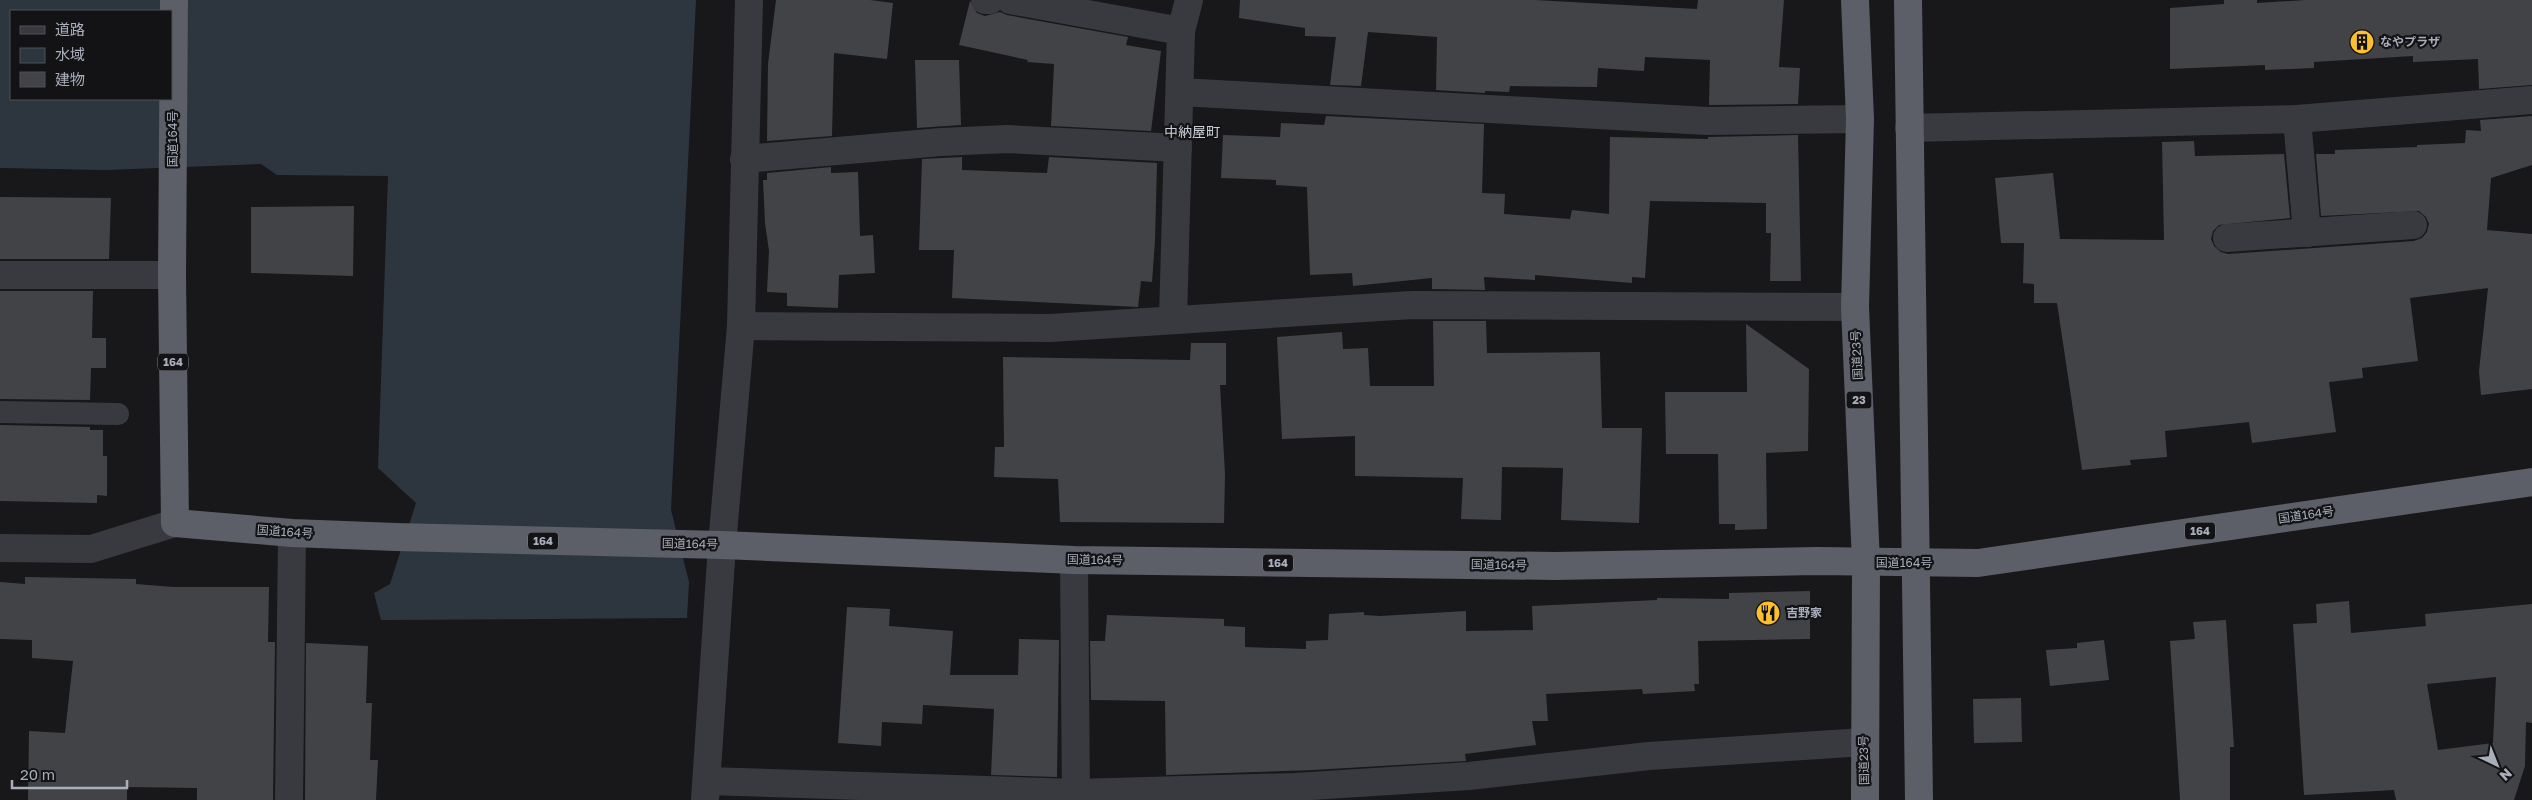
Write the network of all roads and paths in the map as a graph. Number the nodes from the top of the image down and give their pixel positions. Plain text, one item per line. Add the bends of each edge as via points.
1 (174, 0) edge
2 (749, 0) edge
3 (986, 0) edge
4 (990, 0) edge
5 (1010, 0) edge
6 (1189, 0) edge
7 (1855, 0) edge
8 (1908, 0) edge
9 (1181, 32) junction
10 (1180, 92) junction
11 (2532, 100) edge
12 (1860, 119) junction
13 (2297, 120) junction
14 (1909, 128) junction
15 (1178, 148) junction
16 (744, 159) junction
17 (2413, 225) dead end
18 (2306, 233) junction
19 (2226, 238) dead end
20 (0, 275) edge
21 (172, 275) junction
22 (1855, 307) junction
23 (1173, 319) junction
24 (741, 326) junction
25 (0, 412) edge
26 (118, 414) dead end
27 (2532, 482) edge
28 (175, 523) junction
29 (292, 533) junction
30 (722, 545) junction
31 (0, 548) edge
32 (1074, 560) junction
33 (1866, 563) junction
34 (1915, 563) junction
35 (1864, 742) junction
36 (706, 790) edge
37 (1076, 796) edge
38 (289, 800) edge
39 (1864, 800) edge
40 (1919, 800) edge

1 - 21 highway, 国道164号 / 164
2 - 16 street
3 - 4 street
5 - 9 street
6 - 9 street
7 - 12 highway, 国道23号 / 23
8 - 14 highway
9 - 10 street
10 - 12 street via 1708,121
10 - 15 street
11 - 13 street
12 - 22 highway, 国道23号 / 23
13 - 14 street
13 - 18 street
14 - 34 highway
15 - 16 street via 1007,140 941,142
15 - 23 street
16 - 24 street
17 - 18 street
18 - 19 street
20 - 21 street
21 - 28 highway, 国道164号 / 164
22 - 23 street via 1412,305
22 - 33 highway, 国道23号 / 23
23 - 24 street via 1051,328
24 - 30 street
25 - 26 lane
27 - 34 highway, 国道164号 / 164 via 1978,563
28 - 29 highway, 国道164号 / 164
28 - 31 street via 90,549
29 - 30 highway, 国道164号 / 164
29 - 38 street
30 - 32 highway, 国道164号 / 164
30 - 36 street
32 - 33 highway, 国道164号 / 164 via 1555,566
32 - 37 street
33 - 34 highway, 国道164号 / 164
33 - 35 highway, 国道23号 / 23
34 - 40 highway
35 - 37 street via 1649,756 1469,776
35 - 39 highway, 国道23号 / 23
36 - 37 street

